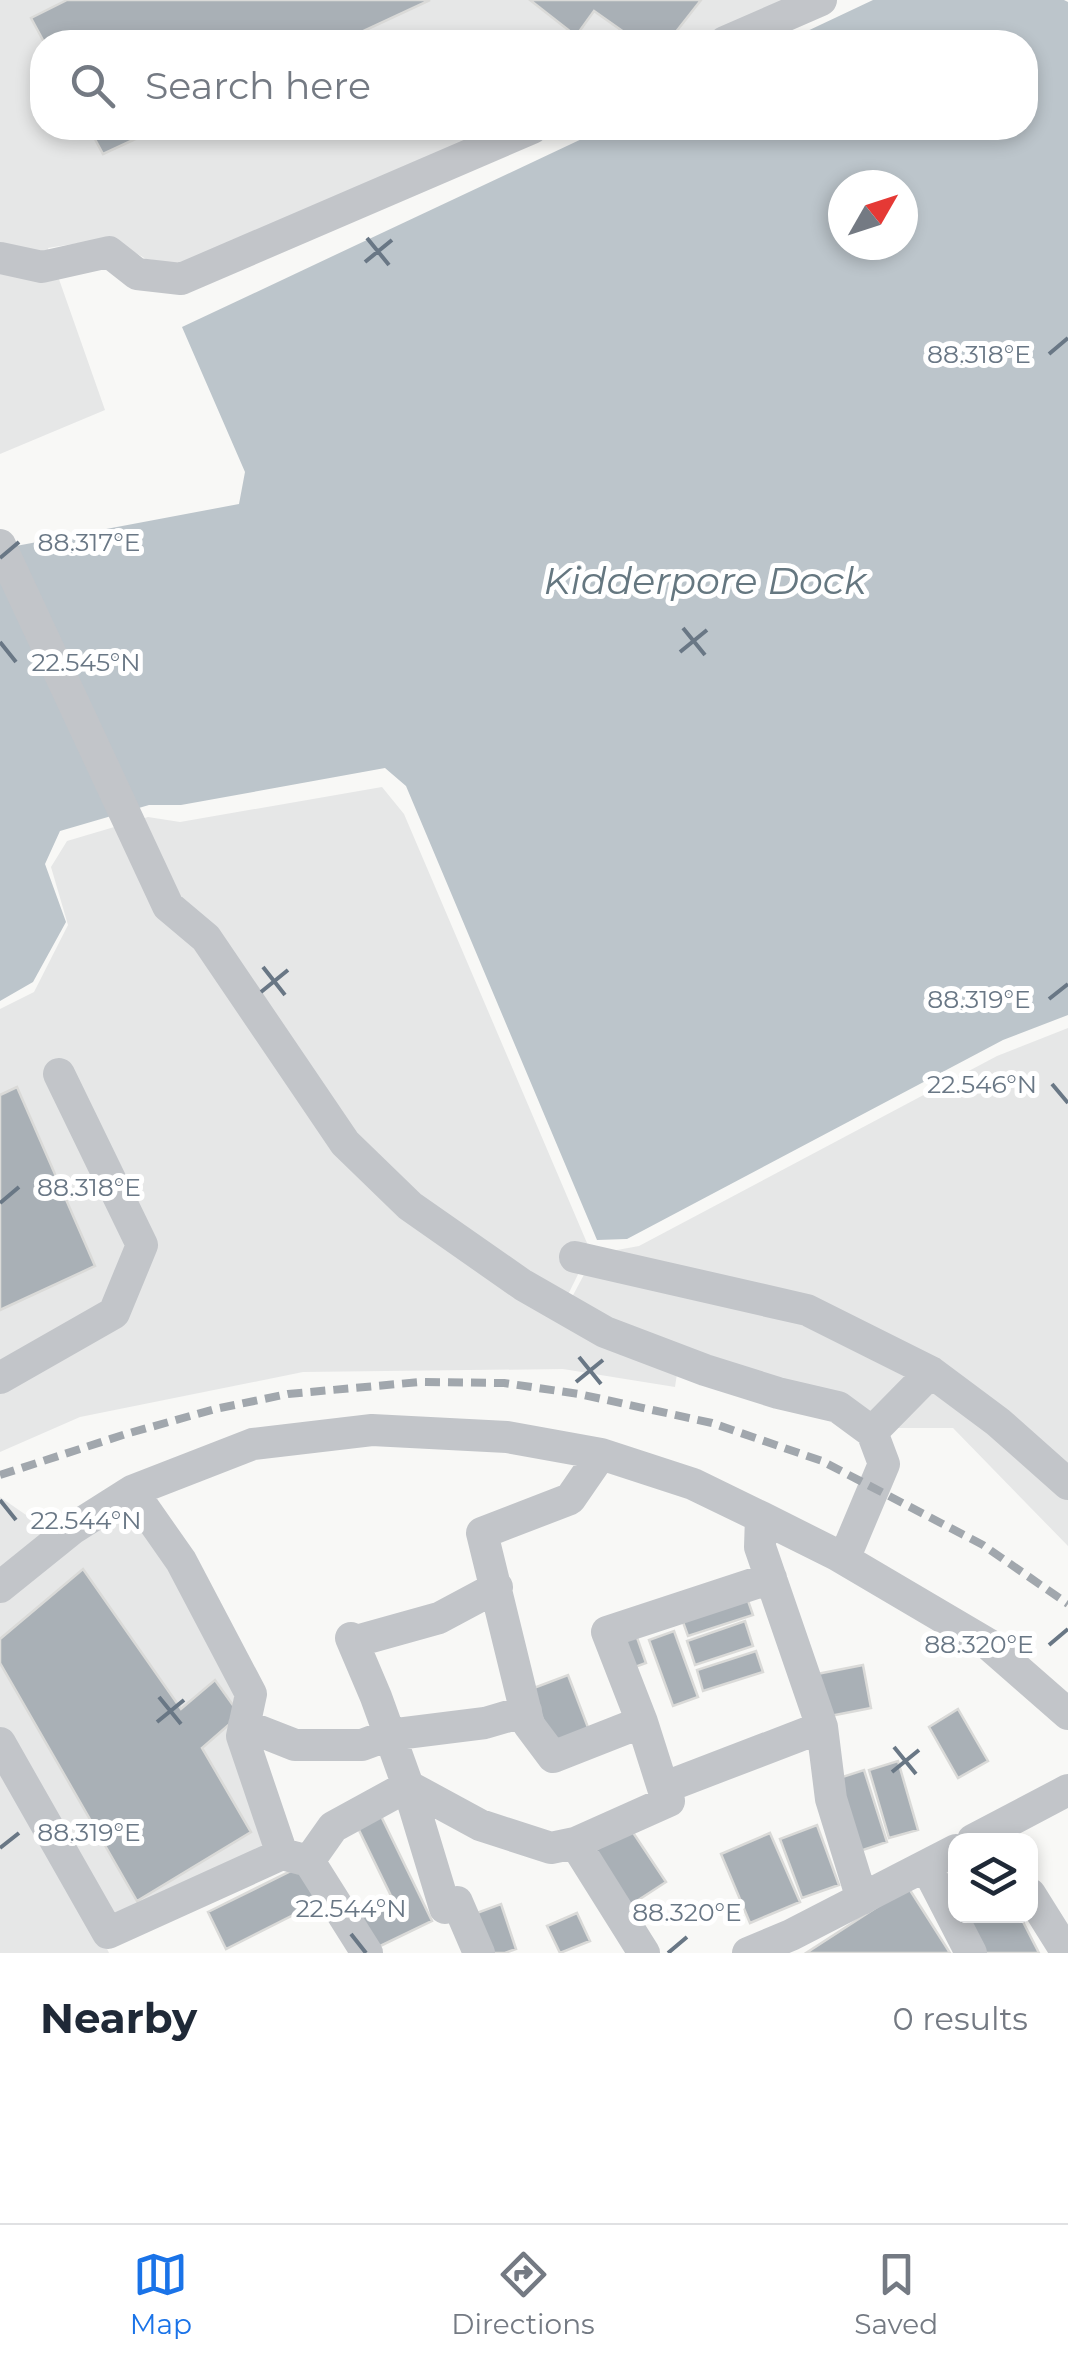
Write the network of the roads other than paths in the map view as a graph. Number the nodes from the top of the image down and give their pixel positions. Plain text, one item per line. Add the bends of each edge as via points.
1 (822, 0) edge
2 (753, 30) edge
3 (504, 140) edge
4 (0, 258) edge
5 (0, 545) edge
6 (59, 1074) dead end
7 (575, 1257) dead end
8 (931, 1372) junction
9 (0, 1378) edge
10 (872, 1432) junction
11 (600, 1454) junction
12 (1068, 1484) edge
13 (132, 1492) junction
14 (761, 1517) junction
15 (844, 1559) junction
16 (771, 1578) junction
17 (0, 1587) edge
18 (497, 1587) junction
19 (526, 1711) junction
20 (1068, 1714) edge
21 (642, 1722) junction
22 (244, 1725) junction
23 (822, 1726) junction
24 (389, 1735) junction
25 (0, 1743) edge
26 (408, 1786) junction
27 (663, 1788) junction
28 (1068, 1790) edge
29 (995, 1833) edge
30 (575, 1844) junction
31 (296, 1858) junction
32 (941, 1858) edge
33 (862, 1899) junction
34 (1038, 1907) edge
35 (109, 1943) edge
36 (761, 1951) edge
37 (367, 1953) edge
38 (479, 1953) edge
39 (644, 1953) edge
40 (971, 1953) edge
41 (1066, 1953) edge

1 - 2 street
3 - 4 street via 181,279 137,274 109,252 42,267
5 - 10 street via 168,906 206,938 345,1144 410,1206 605,1332 704,1370 838,1407
6 - 9 street via 142,1245 114,1313
7 - 8 street via 808,1310
8 - 10 street
8 - 12 street
10 - 15 street via 884,1464
11 - 13 street via 507,1436 372,1430 254,1444
11 - 14 street via 693,1484
11 - 18 street via 570,1500 482,1533
13 - 17 street via 72,1529
13 - 22 street via 182,1562 251,1694
14 - 15 street
14 - 16 street via 760,1547
15 - 20 street via 988,1644
16 - 21 street via 607,1632
16 - 23 street
18 - 19 street
18 - 24 street via 439,1618 352,1640
19 - 21 street via 529,1726 553,1757
19 - 24 street
21 - 27 street
22 - 24 street via 295,1745 362,1745
22 - 31 street via 242,1736
23 - 27 street
23 - 33 street via 830,1799
24 - 26 street
25 - 35 street
26 - 30 street via 480,1825 551,1848
26 - 31 street via 332,1827
26 - 38 street via 444,1908 456,1902
27 - 30 street via 669,1801
28 - 29 street
30 - 39 street
31 - 35 street
31 - 37 street
32 - 33 street
32 - 40 street
33 - 36 street
34 - 41 street

